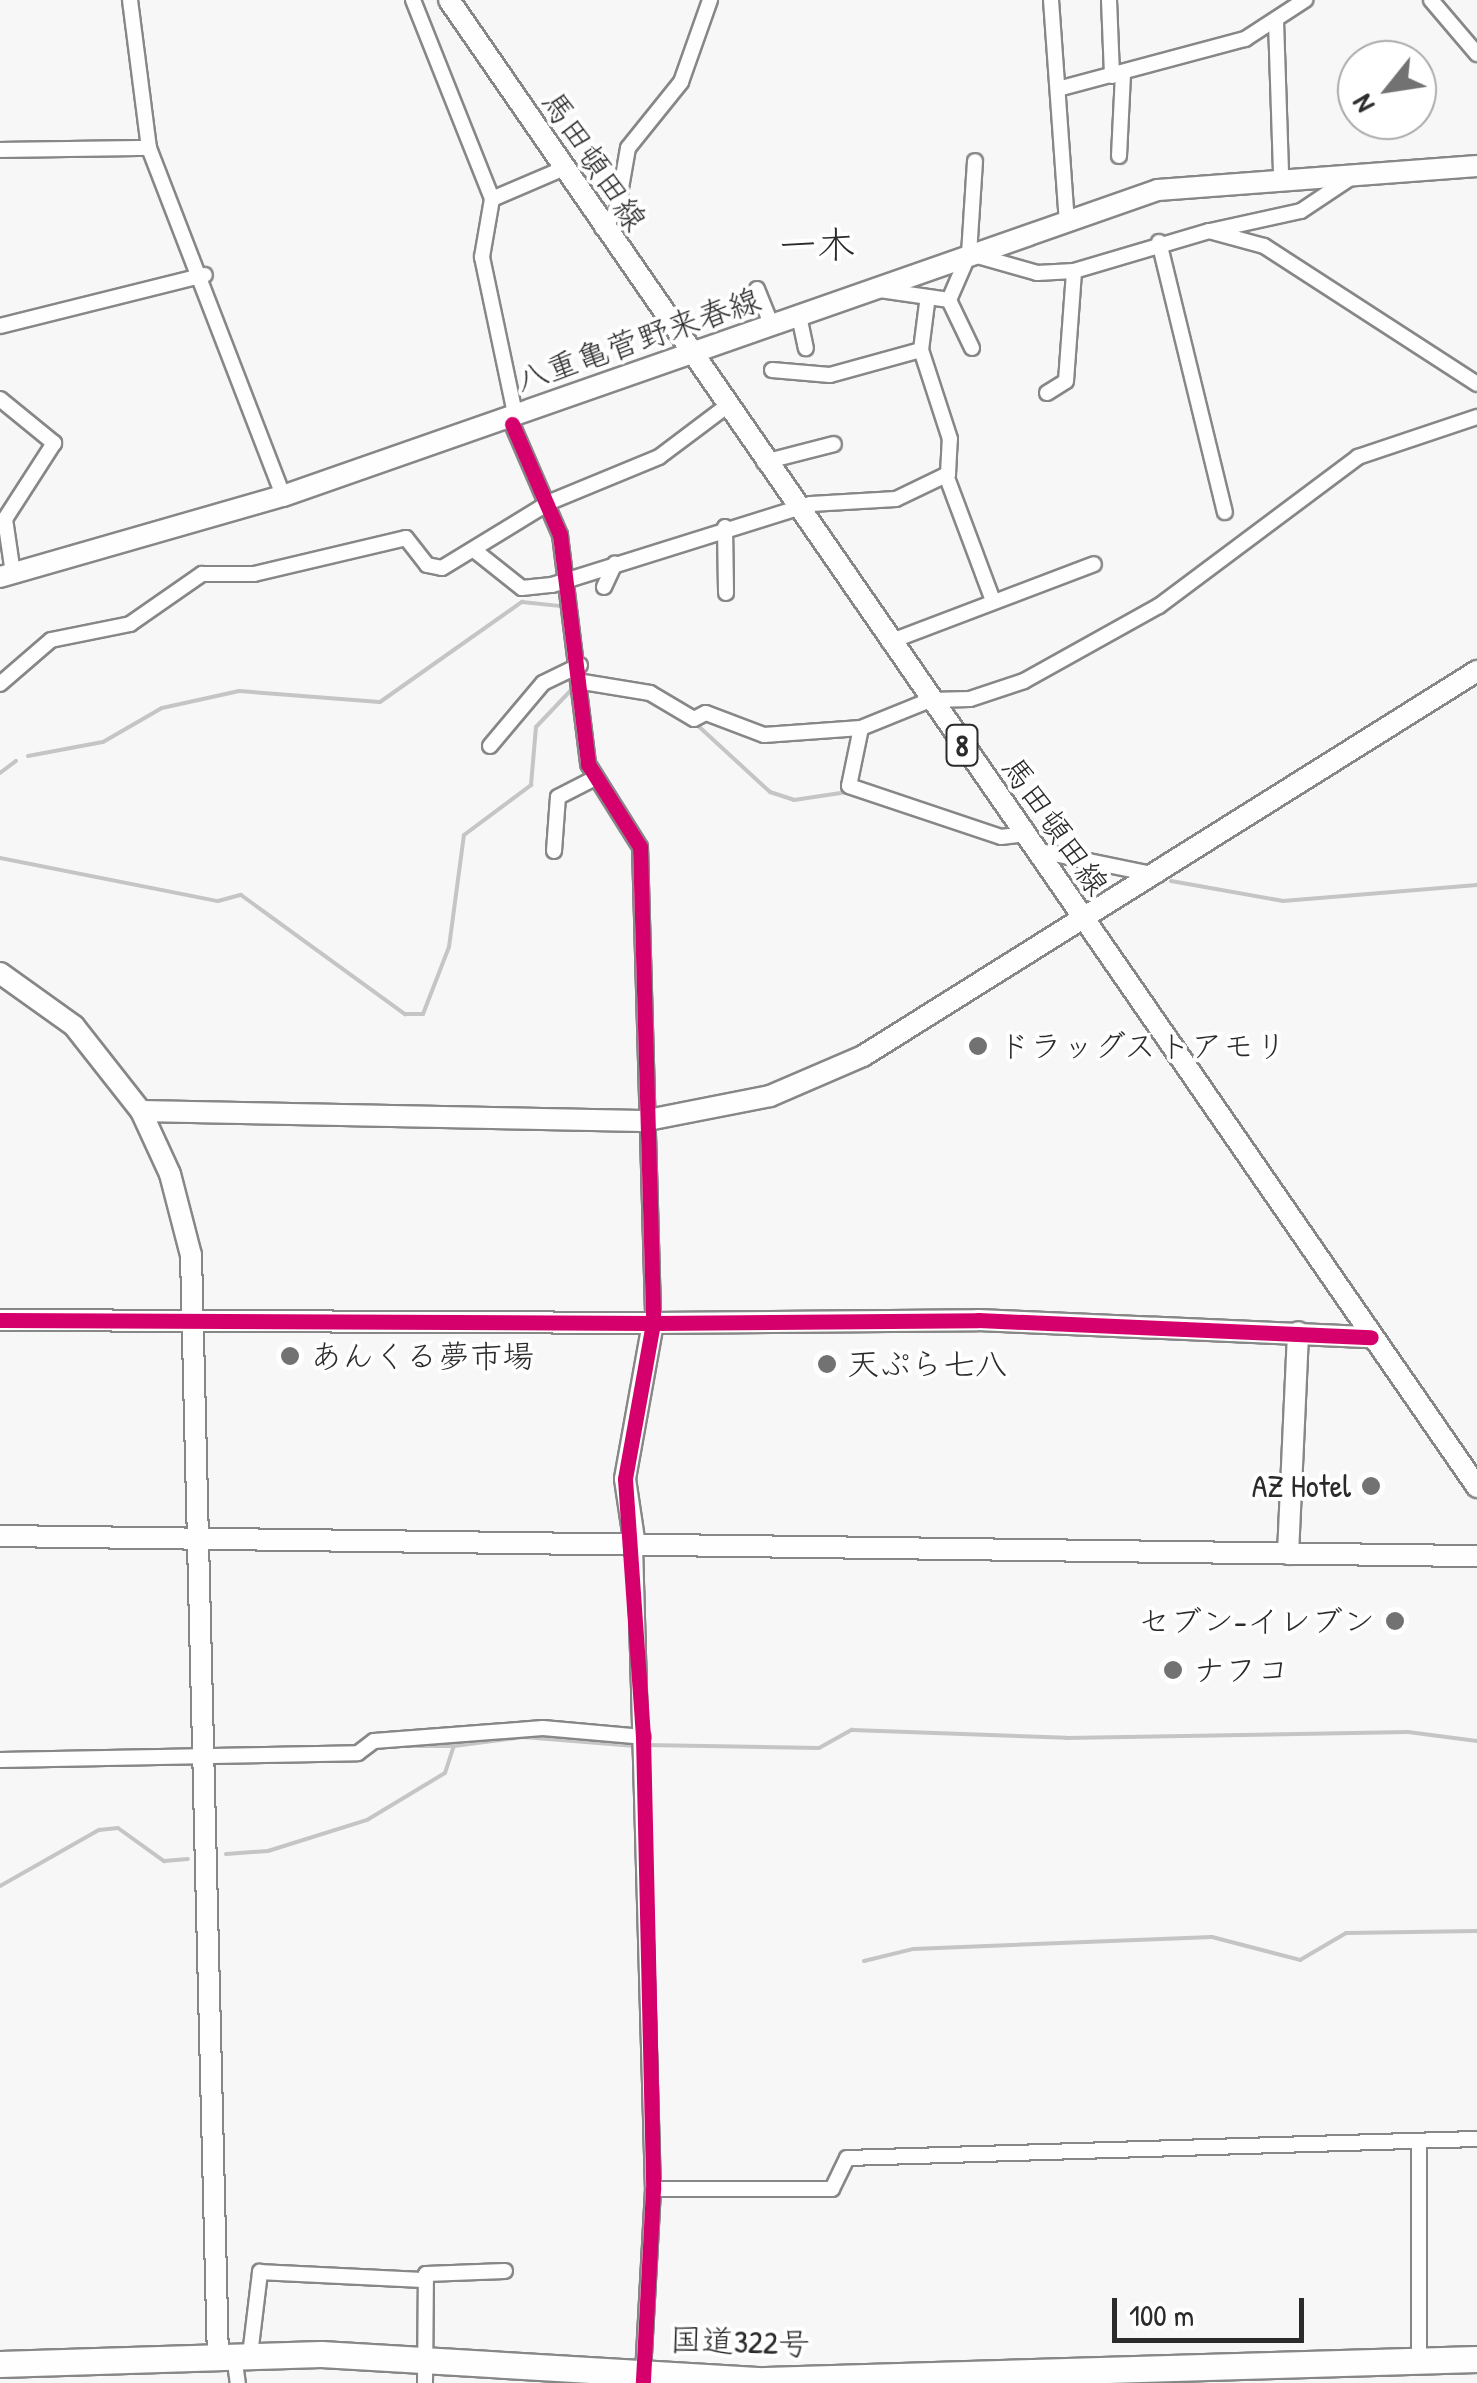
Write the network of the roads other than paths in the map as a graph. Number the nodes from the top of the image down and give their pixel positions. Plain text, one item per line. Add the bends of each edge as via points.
1 (130, 0) edge
2 (413, 0) edge
3 (450, 0) edge
4 (710, 0) edge
5 (1051, 0) edge
6 (1108, 0) edge
7 (1304, 0) edge
8 (1431, 0) edge
9 (1276, 20) junction
10 (1477, 54) edge
11 (1118, 74) junction
12 (1058, 89) junction
13 (149, 148) junction
14 (0, 150) edge
15 (1119, 156) dead end
16 (975, 161) dead end
17 (1477, 166) edge
18 (562, 169) junction
19 (1359, 172) junction
20 (1281, 176) junction
21 (492, 199) junction
22 (1067, 222) junction
23 (602, 228) junction
24 (1209, 231) junction
25 (1159, 242) junction
26 (970, 254) junction
27 (1074, 271) junction
28 (205, 275) junction
29 (757, 289) dead end
30 (872, 289) junction
31 (949, 300) junction
32 (927, 303) junction
33 (798, 316) junction
34 (0, 326) edge
35 (772, 326) junction
36 (806, 348) dead end
37 (972, 348) dead end
38 (921, 350) junction
39 (694, 356) junction
40 (772, 370) dead end
41 (1477, 384) edge
42 (1047, 393) dead end
43 (0, 399) edge
44 (727, 406) junction
45 (1477, 417) edge
46 (514, 419) junction
47 (834, 444) dead end
48 (764, 462) junction
49 (946, 475) junction
50 (282, 496) junction
51 (550, 502) junction
52 (796, 508) junction
53 (1225, 512) dead end
54 (725, 527) junction
55 (474, 550) junction
56 (614, 564) junction
57 (1094, 564) dead end
58 (7, 575) edge
59 (562, 581) junction
60 (604, 587) dead end
61 (726, 593) dead end
62 (993, 601) junction
63 (889, 642) junction
64 (580, 665) junction
65 (1477, 671) edge
66 (0, 684) edge
67 (583, 687) junction
68 (930, 700) junction
69 (861, 728) junction
70 (490, 746) dead end
71 (593, 779) junction
72 (1030, 842) junction
73 (554, 851) dead end
74 (1159, 876) junction
75 (1081, 916) junction
76 (0, 973) edge
77 (141, 1111) junction
78 (643, 1121) junction
79 (0, 1320) edge
80 (194, 1320) junction
81 (653, 1323) junction
82 (1298, 1332) junction
83 (1371, 1337) junction
84 (1477, 1487) edge
85 (0, 1536) edge
86 (200, 1540) junction
87 (635, 1546) junction
88 (1288, 1554) junction
89 (1477, 1556) edge
90 (643, 1743) junction
91 (203, 1759) junction
92 (0, 1760) edge
93 (1477, 2139) edge
94 (1419, 2141) junction
95 (653, 2189) junction
96 (505, 2271) dead end
97 (426, 2280) junction
98 (234, 2356) junction
99 (1477, 2359) edge
100 (1419, 2361) junction
101 (0, 2364) edge
102 (424, 2371) edge
103 (1264, 2374) edge
104 (643, 2377) edge
105 (1124, 2377) edge
106 (1076, 2378) edge
107 (776, 2381) edge
108 (843, 2381) edge
109 (923, 2381) edge
110 (238, 2383) edge

1 - 13 street
2 - 21 street
3 - 18 street, 馬田頓田線 / 8
4 - 23 street via 681,82 628,148 624,189
5 - 12 street
6 - 11 street
7 - 9 street
8 - 10 street
9 - 11 street via 1246,39
9 - 20 street
11 - 12 street
11 - 15 street
12 - 22 street
13 - 14 street
13 - 28 street
16 - 26 street
17 - 19 street, 八重亀菅野来春線
18 - 21 street
18 - 23 street, 馬田頓田線 / 8
19 - 20 street, 八重亀菅野来春線
19 - 24 street via 1301,212
20 - 22 street, 八重亀菅野来春線 via 1158,190
21 - 46 street via 482,257
22 - 26 street, 八重亀菅野来春線
23 - 39 street, 馬田頓田線 / 8
24 - 25 street
24 - 41 street via 1264,246
25 - 27 street
25 - 53 street
26 - 27 street via 1036,273
26 - 30 street, 八重亀菅野来春線
26 - 31 street
27 - 42 street via 1066,380
28 - 34 street
28 - 50 street via 236,392
29 - 35 street
30 - 32 street
30 - 33 street, 八重亀菅野来春線
31 - 32 street
31 - 37 street
32 - 38 street
33 - 35 street, 八重亀菅野来春線
33 - 36 street
35 - 39 street, 八重亀菅野来春線
38 - 40 street via 830,374
38 - 49 street via 950,438
39 - 44 street, 馬田頓田線 / 8
39 - 46 street, 八重亀菅野来春線
43 - 58 street via 54,442 5,519
44 - 48 street, 馬田頓田線 / 8
44 - 51 street via 659,456
45 - 68 street via 1358,457 1159,606 1024,680 970,699
46 - 50 street, 八重亀菅野来春線
46 - 51 street
47 - 48 street
48 - 52 street, 馬田頓田線 / 8
49 - 52 street via 896,499
49 - 62 street
50 - 58 street, 八重亀菅野来春線
51 - 55 street
51 - 59 street
52 - 54 street
52 - 63 street, 馬田頓田線 / 8
54 - 56 street
54 - 61 street
55 - 59 street via 522,588
55 - 66 street via 432,570 406,538 254,574 202,574 130,624 51,640
56 - 59 street
56 - 60 street
57 - 62 street
59 - 64 street
62 - 63 street
63 - 68 street, 馬田頓田線 / 8
64 - 67 street
64 - 70 street via 543,683
65 - 74 street
67 - 69 street via 650,693 694,719 706,714 764,735
67 - 71 street
68 - 69 street
68 - 72 street, 馬田頓田線 / 8
69 - 72 street via 849,786
71 - 73 street via 558,797
71 - 78 street via 640,846
72 - 74 street
72 - 75 street, 馬田頓田線 / 8
74 - 75 street
75 - 78 street via 820,1076 729,1108
75 - 83 street, 馬田頓田線 / 8
76 - 77 street via 74,1026
77 - 78 street
77 - 80 street via 182,1208
78 - 81 street
79 - 80 street
80 - 81 street
80 - 86 street
81 - 82 street via 978,1320
81 - 87 street via 625,1479
82 - 83 street
82 - 88 street
83 - 84 street, 馬田頓田線 / 8
85 - 86 street
86 - 87 street
86 - 91 street
87 - 88 street
87 - 90 street
88 - 89 street
90 - 91 street via 542,1728 374,1742 358,1754
90 - 95 street
91 - 92 street
91 - 98 street
93 - 94 street
94 - 95 street via 847,2158 832,2189
94 - 100 street
95 - 104 street
96 - 97 street via 430,2269
97 - 98 street via 260,2272
97 - 102 street
98 - 101 highway, 国道322号
98 - 102 highway, 国道322号
98 - 110 street
99 - 100 highway, 国道322号
100 - 103 highway, 国道322号
102 - 104 highway, 国道322号
103 - 105 highway, 国道322号
104 - 107 highway, 国道322号
105 - 106 highway, 国道322号
106 - 109 highway, 国道322号
107 - 108 highway, 国道322号
108 - 109 highway, 国道322号

